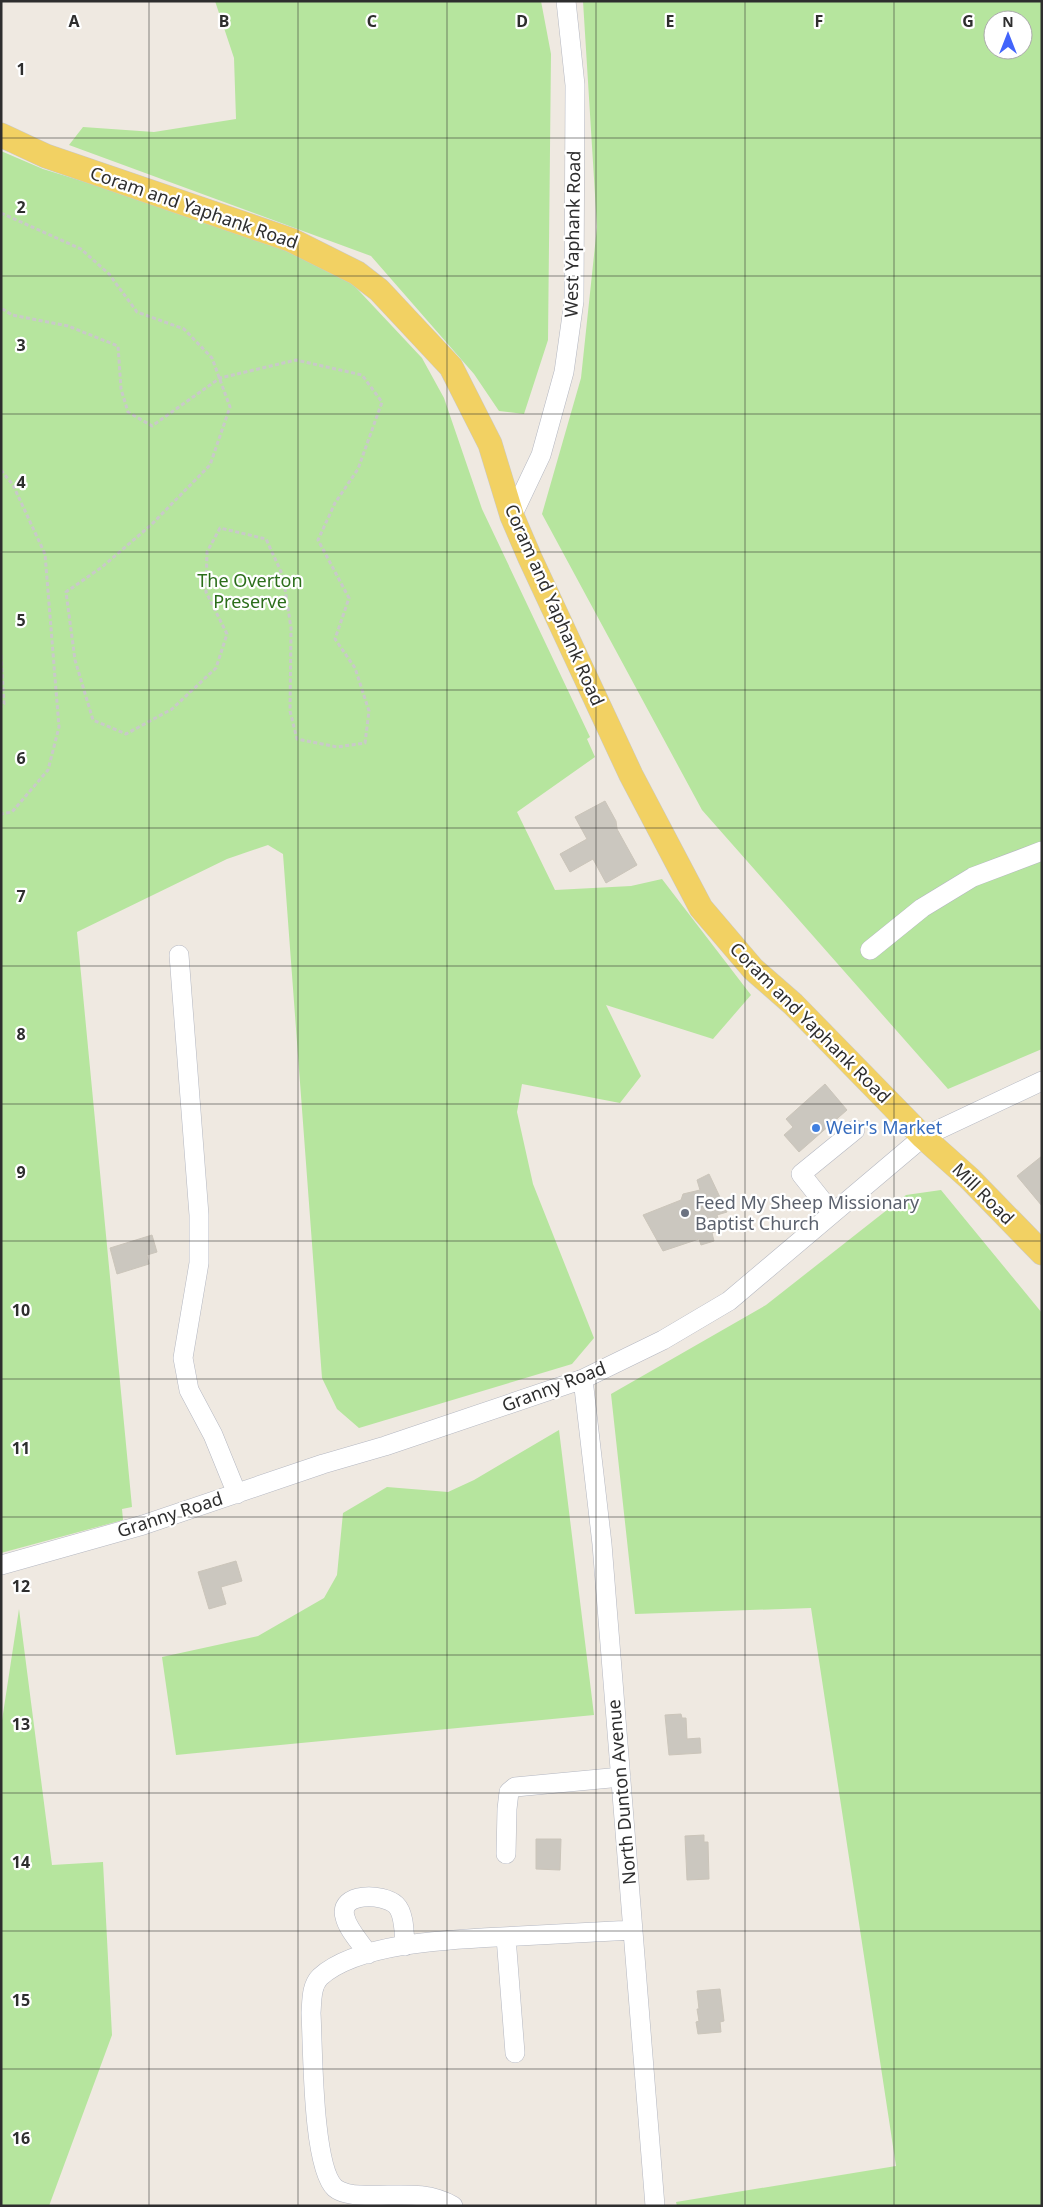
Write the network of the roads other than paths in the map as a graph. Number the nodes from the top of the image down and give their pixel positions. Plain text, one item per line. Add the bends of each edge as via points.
1 (566, 1) edge
2 (1, 135) edge
3 (512, 516) junction
4 (1042, 850) edge
5 (870, 950) dead end
6 (179, 955) dead end
7 (1042, 1081) edge
8 (855, 1130) dead end
9 (923, 1137) junction
10 (832, 1213) junction
11 (1042, 1253) edge
12 (583, 1379) junction
13 (237, 1494) junction
14 (1, 1565) edge
15 (621, 1777) junction
16 (506, 1854) dead end
17 (633, 1930) junction
18 (506, 1937) junction
19 (405, 1946) junction
20 (368, 1954) junction
21 (515, 2053) dead end
22 (453, 2206) edge
23 (655, 2206) edge

1 - 3 street, West Yaphank Road via 574,85 574,301 564,372 544,445
2 - 3 main road, Coram and Yaphank Road via 46,156 291,240 357,273 379,290 451,366 490,444
3 - 9 main road, Coram and Yaphank Road via 612,736 702,908 753,969 793,1004
4 - 5 street via 973,877 922,908
6 - 13 street via 199,1215 199,1263 183,1358 189,1390 213,1435
7 - 9 street, Granny Road
8 - 10 street via 801,1174
9 - 10 street, Granny Road
9 - 11 main road, Mill Road via 969,1178
10 - 12 street, Granny Road via 729,1301 663,1340
12 - 13 street, Granny Road
12 - 15 street, North Dunton Avenue via 602,1544
13 - 14 street, Granny Road
15 - 16 street via 516,1787 509,1792
15 - 17 street, North Dunton Avenue
17 - 18 street
17 - 23 street, North Dunton Avenue
18 - 19 street
18 - 21 street
19 - 20 street
19 - 20 street via 402,1917 397,1906 385,1898 368,1896 353,1899 345,1908 345,1917
20 - 22 street via 351,1958 319,1978 312,1994 318,2145 327,2176 335,2188 344,2192 417,2195 440,2198

